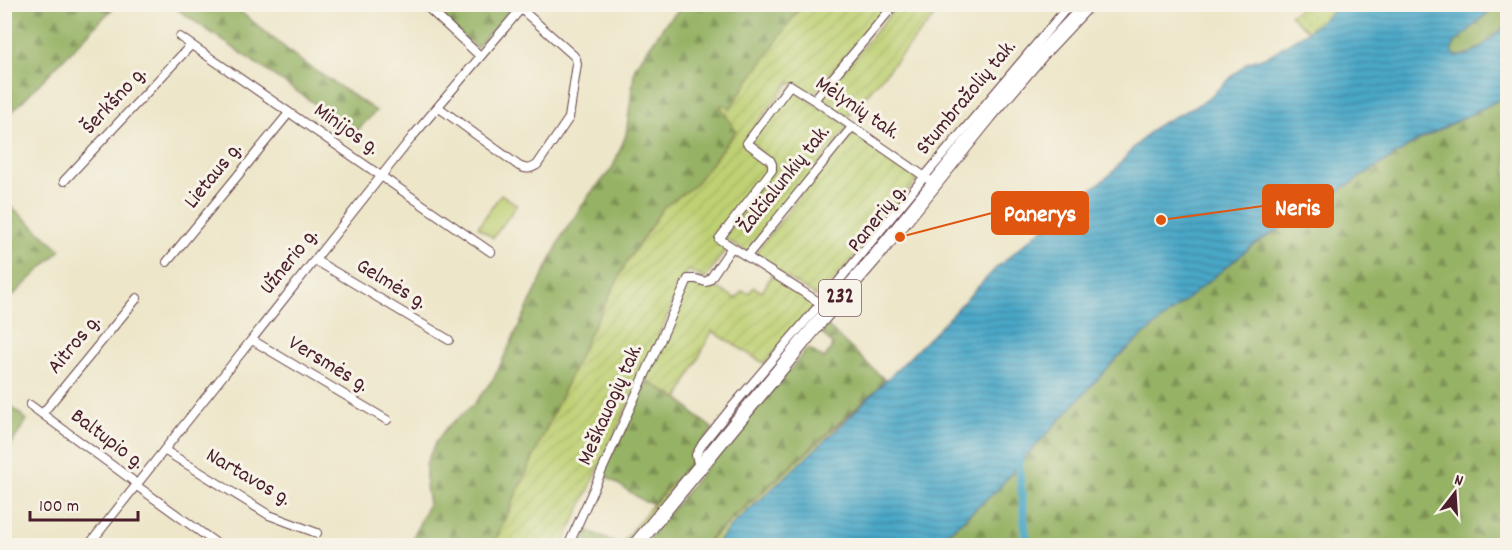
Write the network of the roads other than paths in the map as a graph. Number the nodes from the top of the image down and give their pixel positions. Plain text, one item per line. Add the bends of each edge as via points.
1 (424, 4) edge
2 (895, 4) edge
3 (1070, 4) edge
4 (1088, 4) edge
5 (523, 7) edge
6 (180, 38) dead end
7 (191, 45) junction
8 (480, 56) junction
9 (814, 100) junction
10 (438, 107) junction
11 (289, 113) junction
12 (852, 127) junction
13 (381, 177) junction
14 (930, 179) junction
15 (64, 182) dead end
16 (732, 247) junction
17 (491, 252) dead end
18 (747, 256) junction
19 (315, 260) junction
20 (167, 262) dead end
21 (137, 298) dead end
22 (825, 307) junction
23 (252, 340) junction
24 (449, 340) dead end
25 (30, 405) dead end
26 (42, 414) junction
27 (387, 420) dead end
28 (164, 450) junction
29 (136, 486) junction
30 (317, 533) dead end
31 (88, 546) edge
32 (220, 546) edge
33 (568, 546) edge
34 (635, 546) edge

1 - 8 street
2 - 9 street
3 - 14 street, Stumbražolių tak.
4 - 14 main road, Panerių g. / 232
5 - 8 street, Užnerio g.
5 - 10 street via 573,55 577,64 569,118 537,165 526,170 519,166
6 - 7 street, Minijos g.
7 - 11 street, Minijos g.
7 - 15 street, Šerkšno g.
8 - 10 street, Užnerio g.
9 - 12 street, Mėlynių tak.
9 - 16 street, Mėlynių tak. via 790,85 747,143 770,159 772,171 719,239
10 - 13 street, Užnerio g.
11 - 13 street, Minijos g.
11 - 20 street, Lietaus g.
12 - 14 street, Mėlynių tak.
12 - 18 street, Žalčialunkių tak.
13 - 17 street, Minijos g.
13 - 19 street, Užnerio g.
14 - 22 main road, Panerių g. / 232 via 877,255
16 - 18 street
16 - 33 street, Meškauogių tak. via 706,282 688,279
18 - 22 street
19 - 23 street, Užnerio g.
19 - 24 street, Gelmės g.
21 - 26 street, Aitros g.
22 - 34 main road, Panerių g. / 232
23 - 27 street, Versmės g.
23 - 28 street, Užnerio g.
25 - 26 street, Baltupio g.
26 - 29 street, Baltupio g.
28 - 29 street, Užnerio g.
28 - 30 street, Nartavos g. via 269,515
29 - 31 street, Užnerio g.
29 - 32 street, Baltupio g.

